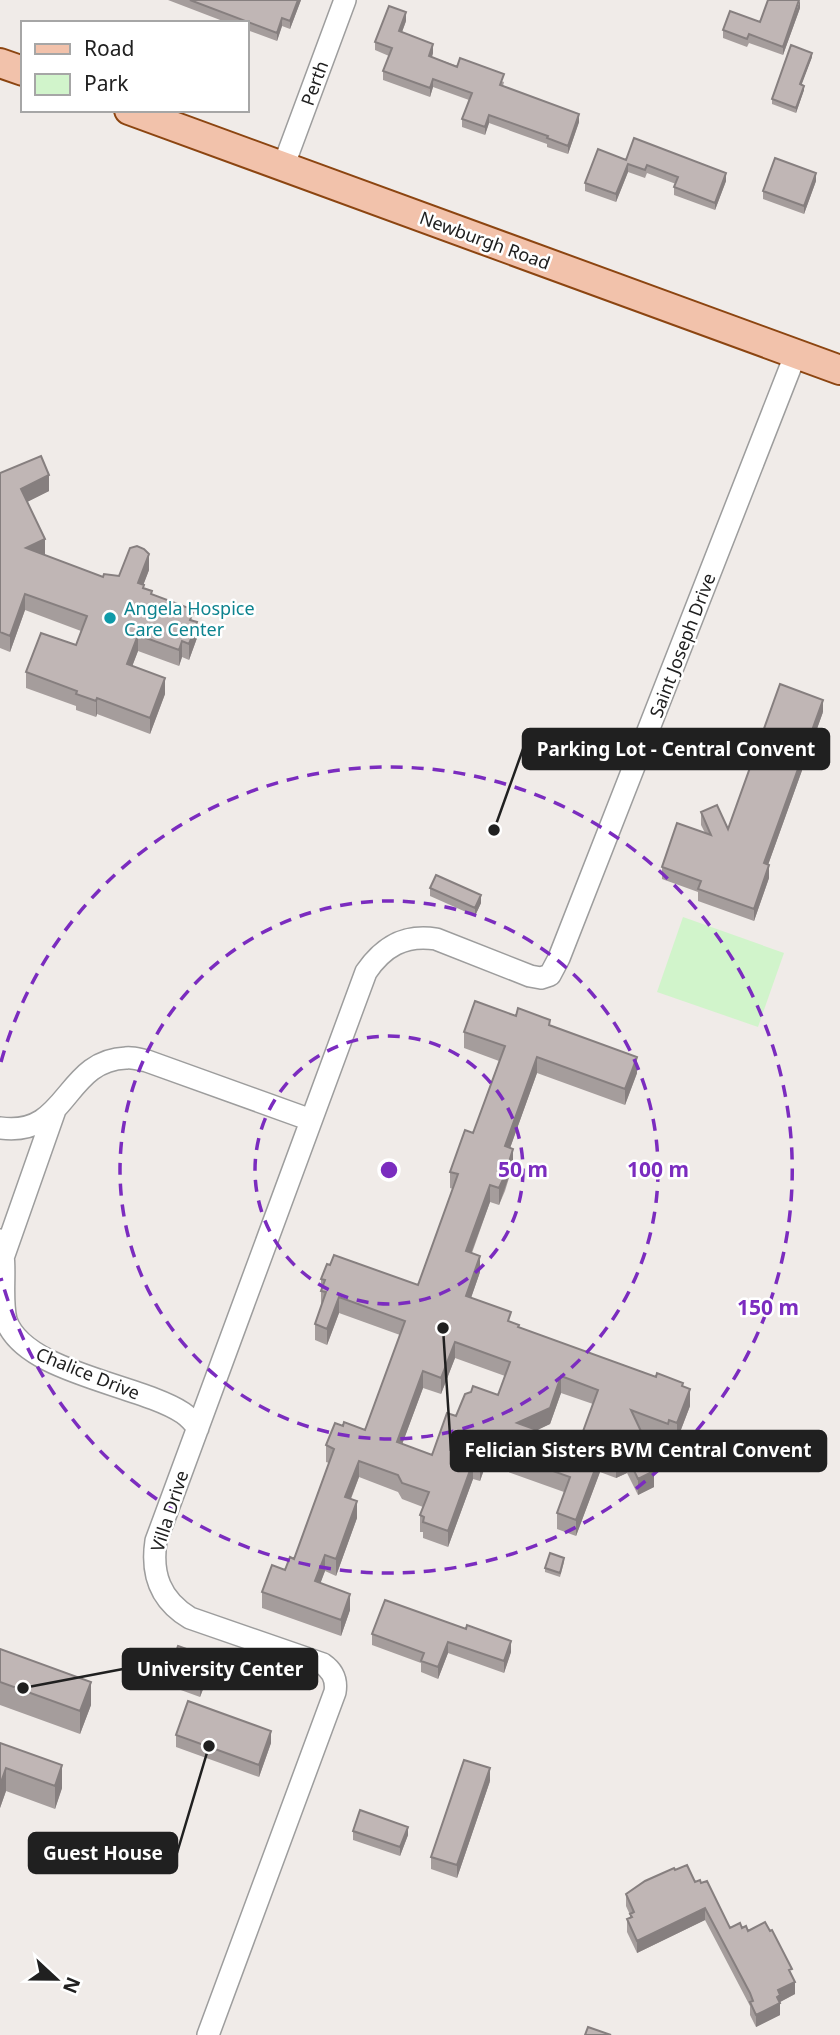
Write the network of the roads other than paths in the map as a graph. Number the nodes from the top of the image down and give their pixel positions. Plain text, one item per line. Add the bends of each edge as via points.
1 (345, 0) edge
2 (0, 63) edge
3 (21, 70) edge
4 (134, 112) edge
5 (283, 167) junction
6 (796, 353) junction
7 (840, 370) edge
8 (400, 941) joint
9 (55, 1110) junction
10 (312, 1120) junction
11 (0, 1128) edge
12 (2, 1247) edge
13 (198, 1428) junction
14 (208, 2035) edge

1 - 5 street, Perth
2 - 3 main road
4 - 5 main road, Newburgh Road
5 - 6 main road, Newburgh Road
6 - 7 main road, Newburgh Road
6 - 8 street, Saint Joseph Drive via 550,975 530,975 436,939
8 - 10 street, Villa Drive via 376,957 366,972
9 - 10 street, Chalice Drive via 78,1080 103,1062 127,1057
9 - 11 street, Chalice Drive via 33,1127
9 - 12 street, Chalice Drive
10 - 13 street, Villa Drive
12 - 13 street, Chalice Drive via 6,1320 15,1338 33,1353 158,1400 185,1414
13 - 14 street, Villa Drive via 156,1541 154,1567 160,1589 190,1618 323,1664 336,1684

